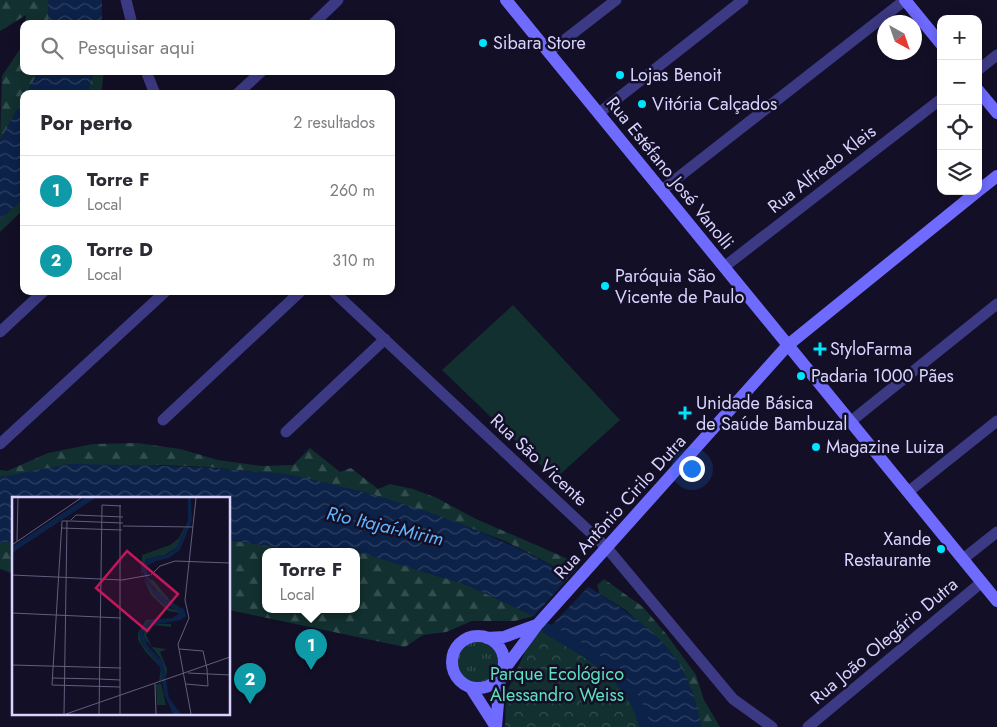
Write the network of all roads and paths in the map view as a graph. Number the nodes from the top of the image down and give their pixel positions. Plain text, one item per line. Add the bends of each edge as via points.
1 (338, 0) edge
2 (506, 0) edge
3 (616, 0) edge
4 (743, 0) edge
5 (905, 0) edge
6 (129, 2) edge
7 (131, 20) edge
8 (317, 20) edge
9 (937, 39) edge
10 (549, 52) junction
11 (997, 55) edge
12 (982, 67) edge
13 (148, 75) edge
14 (258, 75) edge
15 (153, 90) edge
16 (241, 90) edge
17 (982, 95) edge
18 (937, 102) edge
19 (599, 113) junction
20 (997, 113) edge
21 (997, 176) edge
22 (982, 188) edge
23 (662, 190) junction
24 (973, 195) edge
25 (724, 267) junction
26 (40, 295) edge
27 (162, 295) edge
28 (297, 295) edge
29 (338, 295) edge
30 (997, 304) edge
31 (0, 332) edge
32 (385, 339) junction
33 (788, 345) junction
34 (163, 420) dead end
35 (997, 421) edge
36 (850, 422) junction
37 (286, 432) dead end
38 (0, 444) edge
39 (908, 492) junction
40 (997, 532) edge
41 (606, 548) junction
42 (963, 559) junction
43 (982, 582) junction
44 (997, 601) edge
45 (539, 623) junction
46 (488, 638) junction
47 (501, 675) junction
48 (470, 688) junction
49 (496, 727) edge
50 (772, 727) edge
51 (808, 727) edge

1 - 8 street
2 - 10 main road, Rua Estéfano José Vanolli
3 - 10 street
4 - 19 street
5 - 9 main road
5 - 23 street
6 - 7 street
10 - 19 main road, Rua Estéfano José Vanolli
11 - 12 street
13 - 15 street
14 - 16 street
17 - 20 main road
18 - 25 street, Rua Alfredo Kleis
19 - 23 main road, Rua Estéfano José Vanolli
21 - 22 main road, Rua Antônio Cirilo Dutra
23 - 25 main road, Rua Estéfano José Vanolli
24 - 33 main road, Rua Antônio Cirilo Dutra
25 - 33 main road, Rua Estéfano José Vanolli
26 - 31 street
27 - 38 street
28 - 34 street
29 - 32 street, Rua São Vicente
30 - 36 street
32 - 37 street
32 - 41 street, Rua São Vicente
33 - 36 main road, Rua Estéfano José Vanolli
33 - 41 main road, Rua Antônio Cirilo Dutra
35 - 39 street
36 - 39 main road, Rua Estéfano José Vanolli
39 - 42 main road, Rua Estéfano José Vanolli
40 - 42 street
41 - 45 main road, Rua Antônio Cirilo Dutra
41 - 50 street, Rua São Vicente via 727,692 751,714
42 - 43 main road, Rua Estéfano José Vanolli
43 - 44 main road, Rua Estéfano José Vanolli
43 - 51 street, Rua João Olegário Dutra
45 - 46 main road, Rua Antônio Cirilo Dutra via 504,637
45 - 47 main road, Rua Antônio Cirilo Dutra
46 - 47 main road via 504,655
46 - 48 main road via 470,637 452,656 453,672
47 - 48 main road via 486,688
47 - 49 main road
48 - 49 main road

